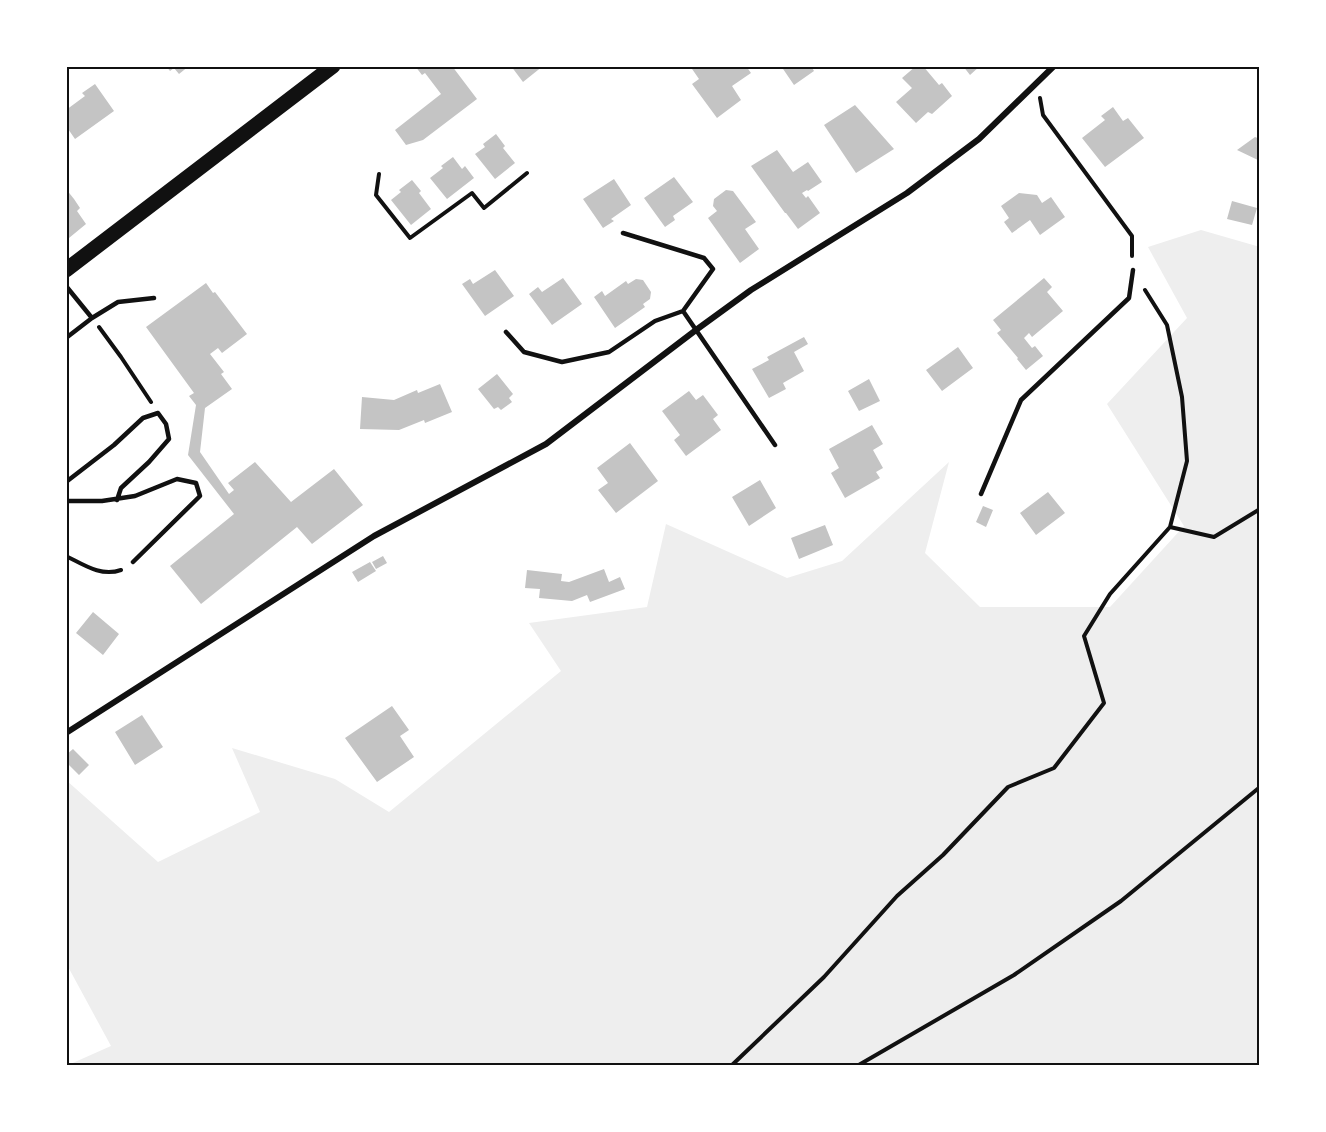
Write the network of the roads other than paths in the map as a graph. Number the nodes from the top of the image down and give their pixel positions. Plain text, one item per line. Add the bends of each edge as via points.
1 (333, 66) edge
2 (1054, 66) edge
3 (623, 232) dead end
4 (66, 270) edge
5 (1133, 270) road end
6 (66, 286) edge
7 (154, 298) dead end
8 (683, 311) junction
9 (92, 318) junction
10 (696, 330) junction
11 (506, 332) dead end
12 (66, 338) edge
13 (775, 445) dead end
14 (66, 482) edge
15 (981, 494) dead end
16 (117, 500) junction
17 (66, 501) edge
18 (133, 562) road end
19 (66, 733) edge

1 - 4 main road
2 - 10 street via 979,139 907,194 751,290
3 - 8 lane via 704,258 713,269
5 - 15 lane via 1130,298 1021,400
6 - 9 lane
7 - 9 lane via 118,303
8 - 10 lane
8 - 11 lane via 655,321 609,352 562,362 524,352
9 - 12 lane
10 - 13 lane
10 - 19 street via 546,444 374,536
14 - 16 lane via 143,418 158,413 166,424 169,439 121,488
16 - 17 lane
16 - 18 lane via 177,479 196,483 200,496

